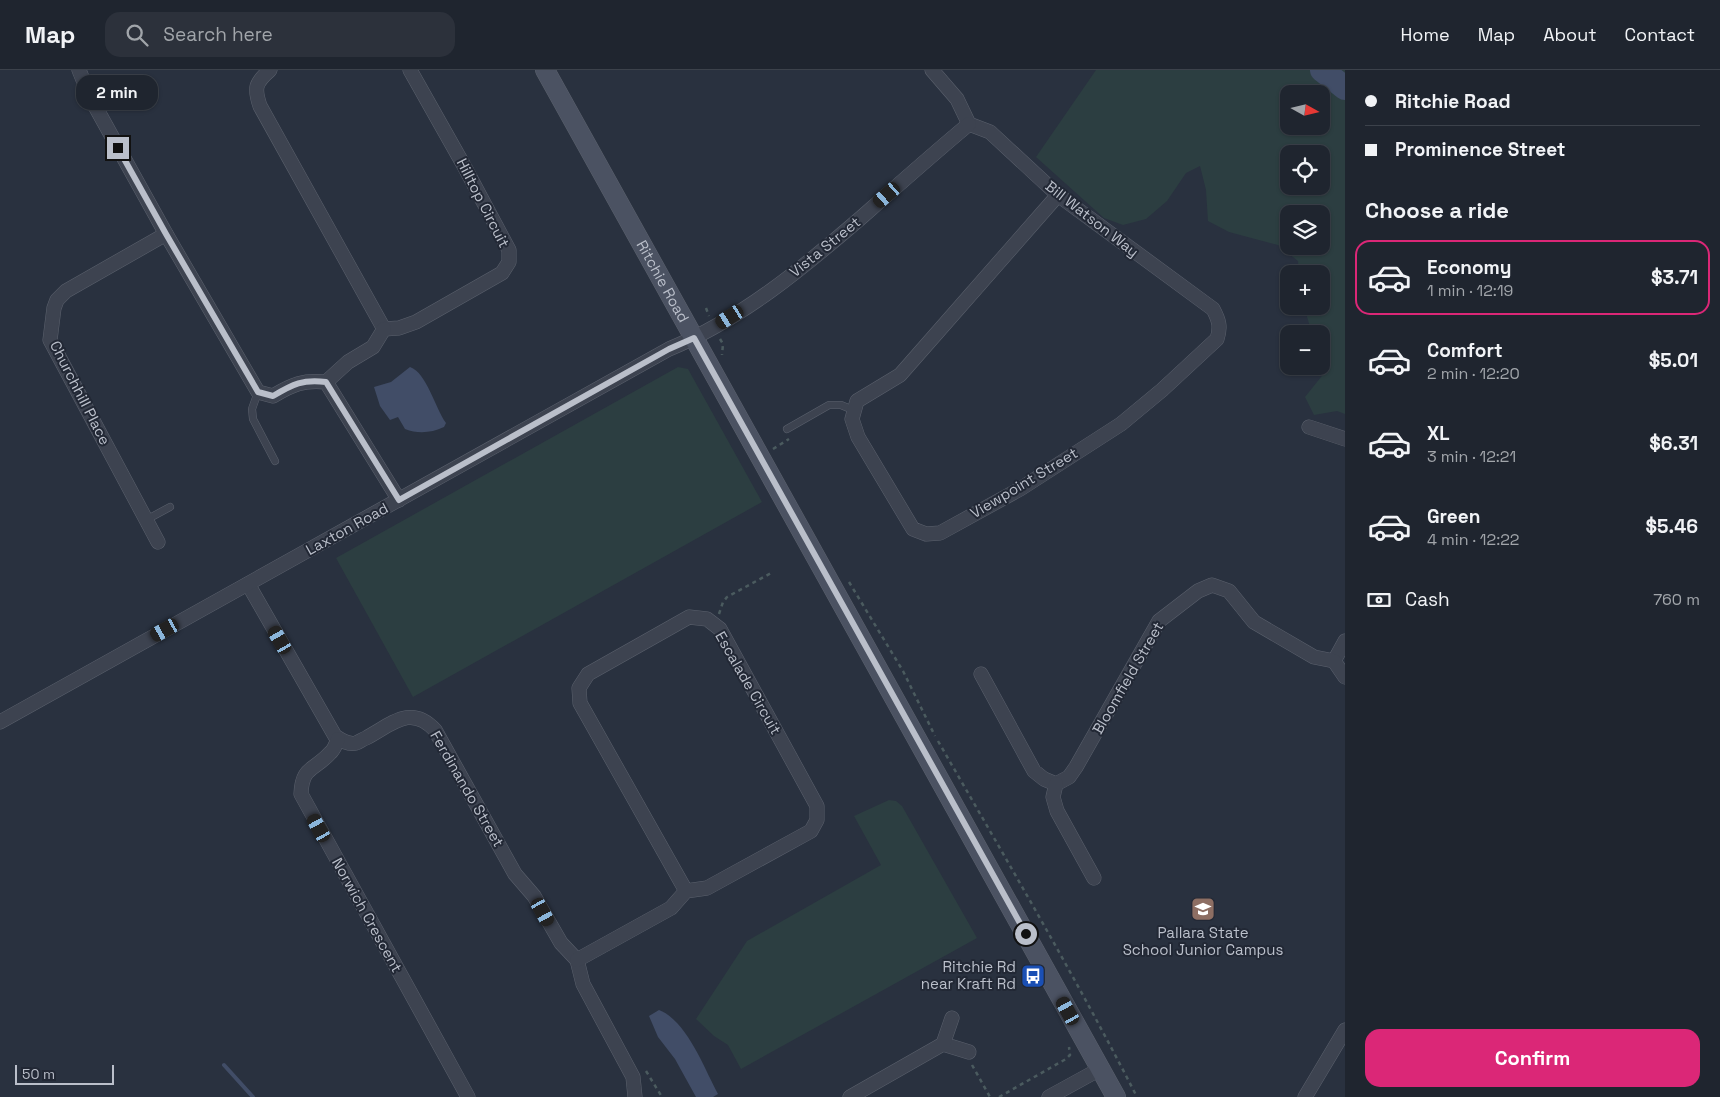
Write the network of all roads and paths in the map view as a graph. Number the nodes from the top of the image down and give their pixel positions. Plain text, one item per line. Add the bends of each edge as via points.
1 (79, 70) edge
2 (270, 70) edge
3 (410, 70) edge
4 (545, 70) edge
5 (932, 70) edge
6 (969, 124) junction
7 (1058, 195) junction
8 (166, 234) junction
9 (706, 308) dead end
10 (1219, 320) joint
11 (713, 327) junction
12 (384, 329) junction
13 (694, 338) junction
14 (722, 356) dead end
15 (326, 382) junction
16 (258, 392) junction
17 (853, 410) junction
18 (1308, 427) dead end
19 (787, 429) dead end
20 (1345, 439) edge
21 (773, 449) dead end
22 (778, 457) dead end
23 (275, 461) dead end
24 (399, 500) junction
25 (170, 508) dead end
26 (146, 520) junction
27 (158, 542) dead end
28 (773, 572) dead end
29 (849, 581) dead end
30 (248, 584) junction
31 (711, 610) dead end
32 (1345, 641) edge
33 (1334, 660) junction
34 (981, 674) dead end
35 (1345, 677) edge
36 (0, 722) edge
37 (338, 739) junction
38 (1056, 784) junction
39 (1094, 878) dead end
40 (686, 891) junction
41 (577, 960) junction
42 (952, 1018) dead end
43 (1345, 1030) edge
44 (944, 1044) junction
45 (1068, 1045) dead end
46 (968, 1057) joint
47 (1100, 1069) junction
48 (468, 1097) edge
49 (635, 1097) edge
50 (850, 1097) edge
51 (990, 1097) edge
52 (999, 1097) edge
53 (1049, 1097) edge
54 (1116, 1097) edge
55 (1137, 1097) edge
56 (1305, 1097) edge

1 - 8 street via 90,97
2 - 12 street via 259,79 256,91 260,106
3 - 12 street, Hilltop Circuit via 509,250 509,262 502,274 416,322
4 - 13 street, Ritchie Road
5 - 6 street via 956,99
6 - 7 street, Bill Watson Way via 990,132
6 - 11 street, Vista Street via 764,296
7 - 10 street, Bill Watson Way via 1213,309
7 - 17 street via 900,374 857,401
8 - 16 street
8 - 26 street, Churchhill Place via 66,291 54,308 50,340
9 - 11 path
10 - 17 street, Viewpoint Street via 1217,339 1121,424 1020,489 940,533 926,534 913,529 858,437 852,419
11 - 13 street, Vista Street
11 - 14 path via 723,344
12 - 15 street via 373,348 348,362
13 - 24 street, Laxton Road
13 - 47 street, Ritchie Road
15 - 16 street via 300,382 273,396
15 - 24 street
16 - 23 lane via 252,409 253,419
17 - 19 lane via 829,405
18 - 20 street
21 - 22 path
24 - 30 street, Laxton Road
25 - 26 lane
26 - 27 street, Churchhill Place
28 - 31 path via 727,597 719,614
29 - 55 path via 903,670 934,735
30 - 36 street, Laxton Road
30 - 37 street
32 - 33 street
33 - 35 street
33 - 38 street, Bloomfield Street via 1314,657 1254,622 1229,591 1212,585 1198,590 1158,621 1076,766 1069,777
34 - 38 street via 1034,771
37 - 41 street, Ferdinando Street via 355,744 404,718 416,717 426,721 435,730 515,874 534,896 561,943
37 - 48 street, Norwich Crescent via 331,753 304,776 300,794
38 - 39 street via 1053,797 1057,811
40 - 40 street, Escalade Circuit via 707,888 811,831 817,820 817,806 720,629 708,618 690,617 588,674 579,688 580,703
40 - 41 street via 671,908
41 - 49 street, Ferdinando Street via 583,984 633,1077
42 - 44 street
43 - 56 street
44 - 46 street
44 - 50 street
45 - 52 path via 1070,1055 1066,1059
46 - 51 path
47 - 53 street
47 - 54 street, Ritchie Road

